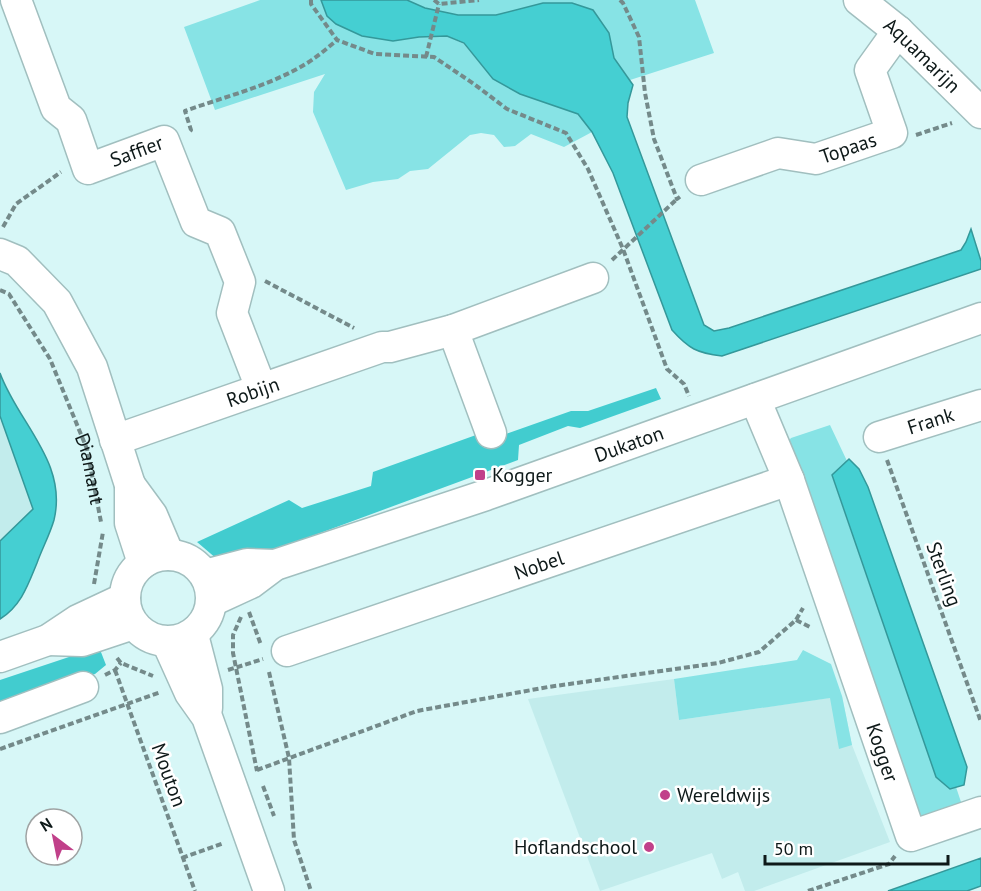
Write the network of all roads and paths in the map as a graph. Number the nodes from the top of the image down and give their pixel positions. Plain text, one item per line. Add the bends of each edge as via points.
1 (16, 0) edge
2 (311, 0) edge
3 (434, 0) edge
4 (479, 0) edge
5 (859, 0) edge
6 (624, 1) edge
7 (439, 4) junction
8 (898, 31) junction
9 (337, 40) junction
10 (426, 57) junction
11 (971, 116) edge
12 (892, 133) junction
13 (164, 141) junction
14 (84, 156) junction
15 (701, 180) joint
16 (676, 199) junction
17 (1, 244) edge
18 (623, 249) junction
19 (593, 278) dead end
20 (0, 290) edge
21 (301, 301) dead end
22 (981, 318) edge
23 (453, 330) junction
24 (390, 347) junction
25 (261, 388) junction
26 (754, 399) junction
27 (981, 405) edge
28 (698, 419) junction
29 (491, 434) dead end
30 (879, 437) joint
31 (115, 440) junction
32 (789, 480) junction
33 (156, 559) junction
34 (822, 576) junction
35 (208, 588) junction
36 (248, 609) dead end
37 (129, 611) junction
38 (100, 623) junction
39 (180, 638) junction
40 (272, 652) junction
41 (233, 653) dead end
42 (0, 657) edge
43 (121, 663) dead end
44 (236, 668) junction
45 (114, 670) dead end
46 (195, 681) junction
47 (83, 687) dead end
48 (127, 704) junction
49 (0, 718) edge
50 (981, 722) edge
51 (0, 749) edge
52 (289, 758) junction
53 (257, 770) junction
54 (981, 812) edge
55 (263, 830) junction
56 (911, 836) junction
57 (182, 858) junction
58 (195, 891) edge
59 (269, 891) edge
60 (311, 891) edge
61 (808, 891) edge

1 - 14 street, Saffier via 56,108 71,120
2 - 9 path
3 - 7 path
4 - 7 path
5 - 8 street, Aquamarijn
6 - 16 path via 639,37 654,139
7 - 10 path
8 - 11 street, Aquamarijn
8 - 12 street, Topaas via 870,70
9 - 10 path via 375,54
9 - 13 path via 295,70 185,111 191,130
10 - 18 path via 434,57 507,109 566,132 588,169
11 - 12 path, Topaas via 909,137
12 - 15 street, Topaas via 816,159 778,153
13 - 14 street, Saffier via 88,169
13 - 25 street, Saffier via 196,222 220,232 237,273 240,282 232,313
14 - 17 path via 16,204 3,225
15 - 16 path
16 - 18 path
17 - 31 street, Diamant via 57,302 92,367
18 - 28 path via 667,369 684,384
19 - 23 street, Robijn
20 - 38 path, Diamant via 9,294 50,359 87,449 103,533 92,596
21 - 24 path
22 - 26 street, Dukaton
23 - 24 street, Robijn
23 - 29 street
24 - 25 street, Robijn
25 - 31 street, Robijn
26 - 28 street, Dukaton
26 - 32 street, Kogger
27 - 30 street, Frank
28 - 35 street, Dukaton via 275,565 247,564
30 - 50 path, Sterling
31 - 33 street, Diamant via 130,485 130,523
32 - 34 street, Kogger
32 - 40 street, Nobel
33 - 35 street via 183,557 195,564
33 - 37 street via 133,572 127,585
34 - 52 path via 796,620 759,652 718,663 548,687 417,711
34 - 56 street, Kogger
35 - 39 street via 209,614 203,626
36 - 40 path
37 - 38 street
37 - 39 street via 148,637
38 - 42 street via 82,641 48,640
38 - 43 path, Diamant
39 - 46 street
40 - 52 path
41 - 44 path
44 - 46 path
44 - 53 path
45 - 48 path, Mouton
46 - 48 path
46 - 55 street via 207,717
47 - 49 street
48 - 51 path
48 - 57 path, Mouton
52 - 53 path
52 - 60 path via 294,840
53 - 55 path
54 - 56 street
55 - 57 path
55 - 59 street
56 - 61 path via 889,864
57 - 58 path, Mouton

